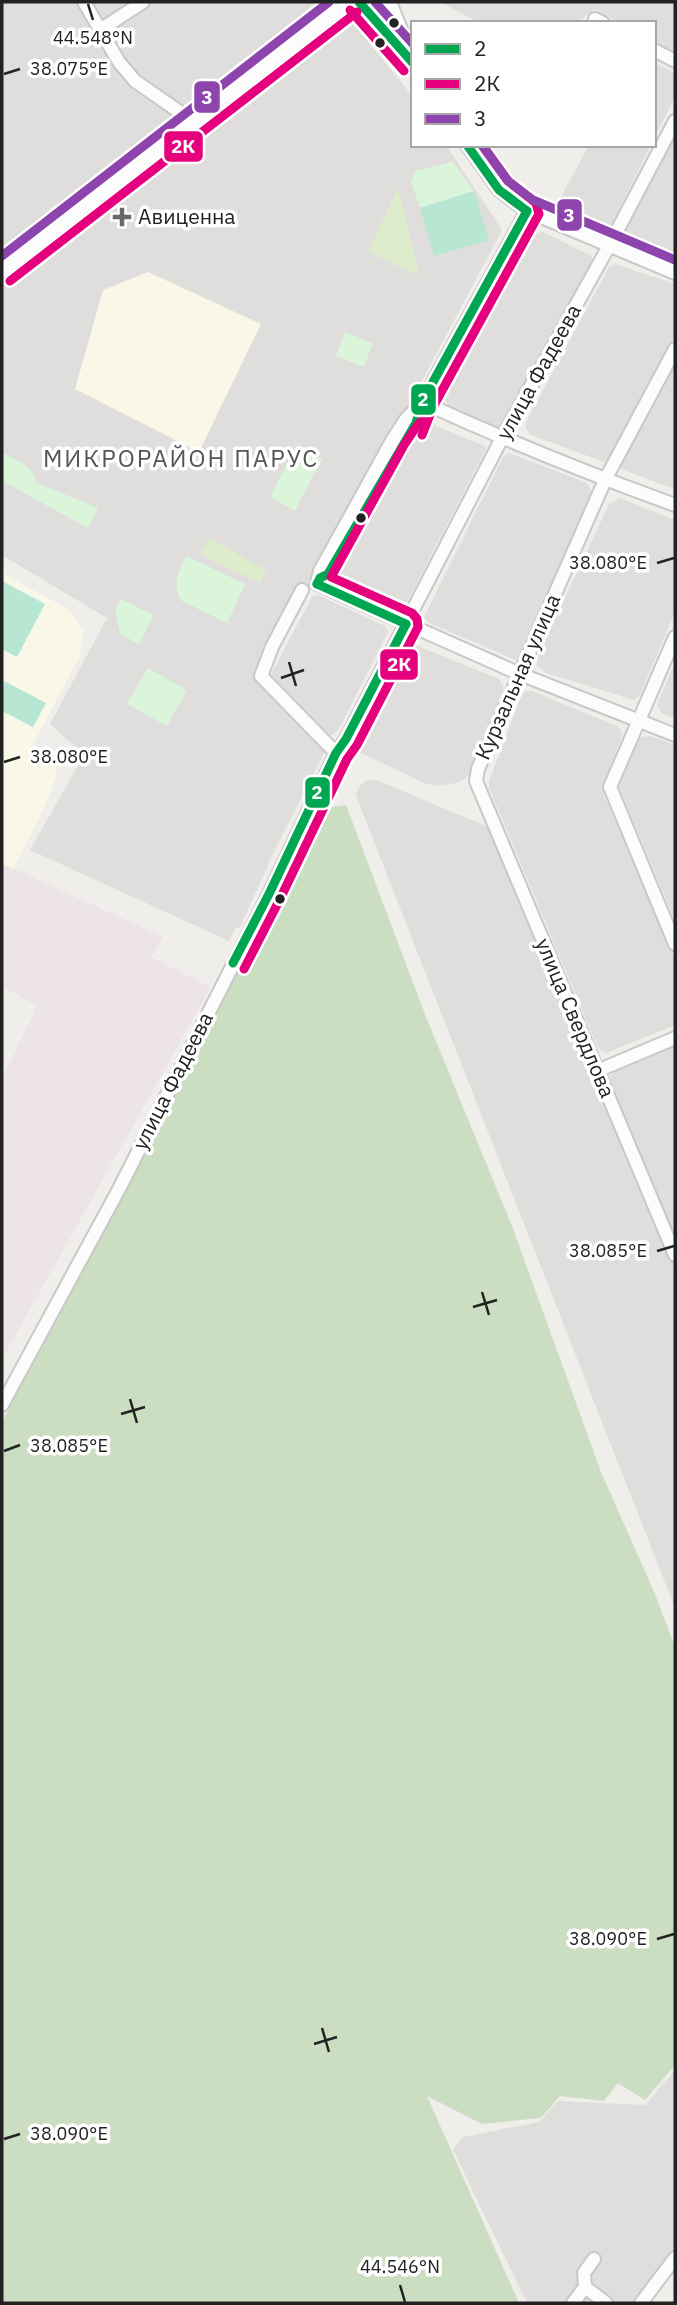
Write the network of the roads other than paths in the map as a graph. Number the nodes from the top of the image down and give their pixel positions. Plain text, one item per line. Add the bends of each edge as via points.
1 (84, 2) edge
2 (143, 2) edge
3 (383, 2) edge
4 (390, 2) edge
5 (356, 3) edge
6 (100, 30) junction
7 (656, 51) edge
8 (411, 53) edge
9 (411, 61) edge
10 (675, 61) edge
11 (194, 121) junction
12 (675, 121) edge
13 (468, 147) edge
14 (527, 211) junction
15 (609, 246) junction
16 (2, 271) edge
17 (675, 273) edge
18 (675, 349) edge
19 (422, 402) junction
20 (502, 438) junction
21 (605, 480) junction
22 (675, 505) edge
23 (302, 590) dead end
24 (406, 624) junction
25 (675, 637) edge
26 (520, 674) junction
27 (639, 721) junction
28 (675, 735) edge
29 (337, 753) junction
30 (476, 781) joint
31 (675, 944) edge
32 (675, 1038) edge
33 (597, 1071) junction
34 (675, 1255) edge
35 (2, 1405) edge
36 (675, 2258) edge
37 (594, 2259) dead end
38 (585, 2287) junction
39 (573, 2303) edge
40 (607, 2303) edge
41 (641, 2303) edge

1 - 6 street
2 - 6 street
3 - 5 street via 374,7
4 - 8 street
5 - 9 street
5 - 11 street
6 - 11 street via 135,81
7 - 10 street
11 - 16 street
12 - 15 street, улица Фадеева
13 - 14 street via 499,190
14 - 15 street
14 - 19 street
15 - 17 street
15 - 20 street, улица Фадеева
18 - 21 street, Курзальная улица
19 - 20 street
19 - 24 street via 416,423 319,581
20 - 21 street
20 - 24 street, улица Фадеева
21 - 22 street
21 - 26 street, Курзальная улица
23 - 29 street via 261,676
24 - 26 street
24 - 29 street, улица Фадеева
25 - 27 street
26 - 27 street
26 - 30 street, Курзальная улица
27 - 28 street
27 - 31 street via 610,787
29 - 35 street, улица Фадеева via 119,1189
30 - 33 street, улица Свердлова
32 - 33 street
33 - 34 street, улица Свердлова
36 - 41 street
37 - 38 street via 584,2273
38 - 39 street
38 - 40 street

